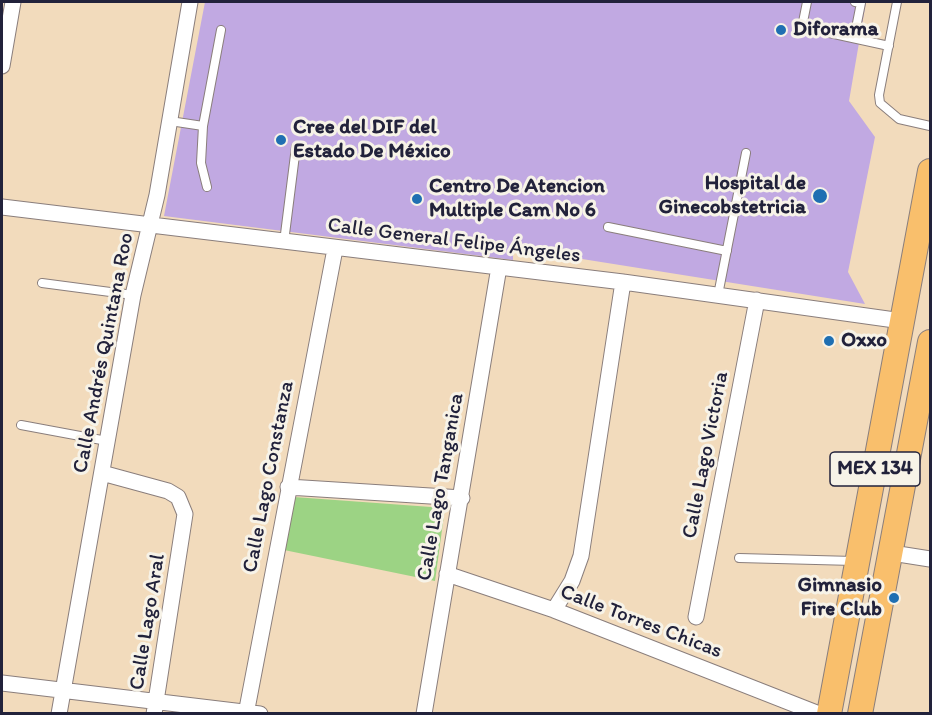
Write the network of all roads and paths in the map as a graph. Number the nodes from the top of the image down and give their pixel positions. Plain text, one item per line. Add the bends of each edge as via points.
1 (13, 2) edge
2 (190, 2) edge
3 (807, 2) edge
4 (855, 2) edge
5 (897, 2) edge
6 (221, 30) dead end
7 (854, 38) junction
8 (889, 46) junction
9 (2, 66) edge
10 (170, 120) junction
11 (203, 126) junction
12 (930, 126) edge
13 (296, 147) dead end
14 (746, 153) dead end
15 (930, 171) edge
16 (207, 187) dead end
17 (2, 207) edge
18 (150, 226) junction
19 (608, 227) dead end
20 (284, 242) junction
21 (335, 249) junction
22 (727, 251) junction
23 (500, 267) junction
24 (623, 282) junction
25 (42, 283) dead end
26 (133, 295) junction
27 (718, 295) junction
28 (757, 300) junction
29 (902, 321) junction
30 (930, 343) edge
31 (21, 425) dead end
32 (109, 441) junction
33 (102, 473) junction
34 (288, 487) junction
35 (462, 498) junction
36 (892, 553) junction
37 (739, 558) dead end
38 (930, 559) edge
39 (859, 561) junction
40 (447, 574) junction
41 (554, 610) junction
42 (696, 617) dead end
43 (849, 617) junction
44 (879, 623) junction
45 (2, 682) edge
46 (63, 690) junction
47 (155, 707) edge
48 (251, 713) edge
49 (59, 714) edge
50 (424, 714) edge
51 (819, 714) edge
52 (829, 714) edge
53 (860, 714) edge

1 - 9 street
2 - 10 street, Calle Andrés Quintana Roo
3 - 7 lane via 802,27
4 - 7 lane via 861,3
5 - 8 lane
6 - 11 lane
7 - 8 lane
8 - 12 lane via 880,103 899,119
10 - 11 lane
10 - 18 street, Calle Andrés Quintana Roo
11 - 16 lane via 201,163
13 - 20 lane
14 - 22 lane
15 - 29 main road, MEX 134
17 - 18 street, Calle General Felipe Ángeles
18 - 20 street, Calle General Felipe Ángeles
18 - 26 street, Calle Andrés Quintana Roo
19 - 22 lane
20 - 21 street, Calle General Felipe Ángeles
21 - 23 street, Calle General Felipe Ángeles
21 - 34 street, Calle Lago Constanza
22 - 27 lane
23 - 24 street, Calle General Felipe Ángeles
23 - 35 street, Calle Lago Tanganica
24 - 27 street, Calle General Felipe Ángeles
24 - 41 street via 581,556 572,581
25 - 26 lane
26 - 32 street, Calle Andrés Quintana Roo
27 - 28 street, Calle General Felipe Ángeles
28 - 29 street, Calle General Felipe Ángeles
28 - 42 street, Calle Lago Victoria
29 - 39 main road, MEX 134
30 - 36 main road, MEX 134
31 - 32 lane
32 - 33 street, Calle Andrés Quintana Roo
33 - 46 street, Calle Andrés Quintana Roo
33 - 47 street, Calle Lago Aral via 168,491 178,497 185,514
34 - 35 street
34 - 48 street, Calle Lago Constanza
35 - 40 street, Calle Lago Tanganica
36 - 38 street
36 - 44 main road, MEX 134
37 - 39 lane
39 - 43 main road, MEX 134
40 - 41 street, Calle Torres Chicas
40 - 50 street, Calle Lago Tanganica
41 - 51 street, Calle Torres Chicas
43 - 44 main road
43 - 52 main road, MEX 134
44 - 53 main road, MEX 134
45 - 46 street
46 - 47 street
46 - 49 street, Calle Andrés Quintana Roo
47 - 48 street

